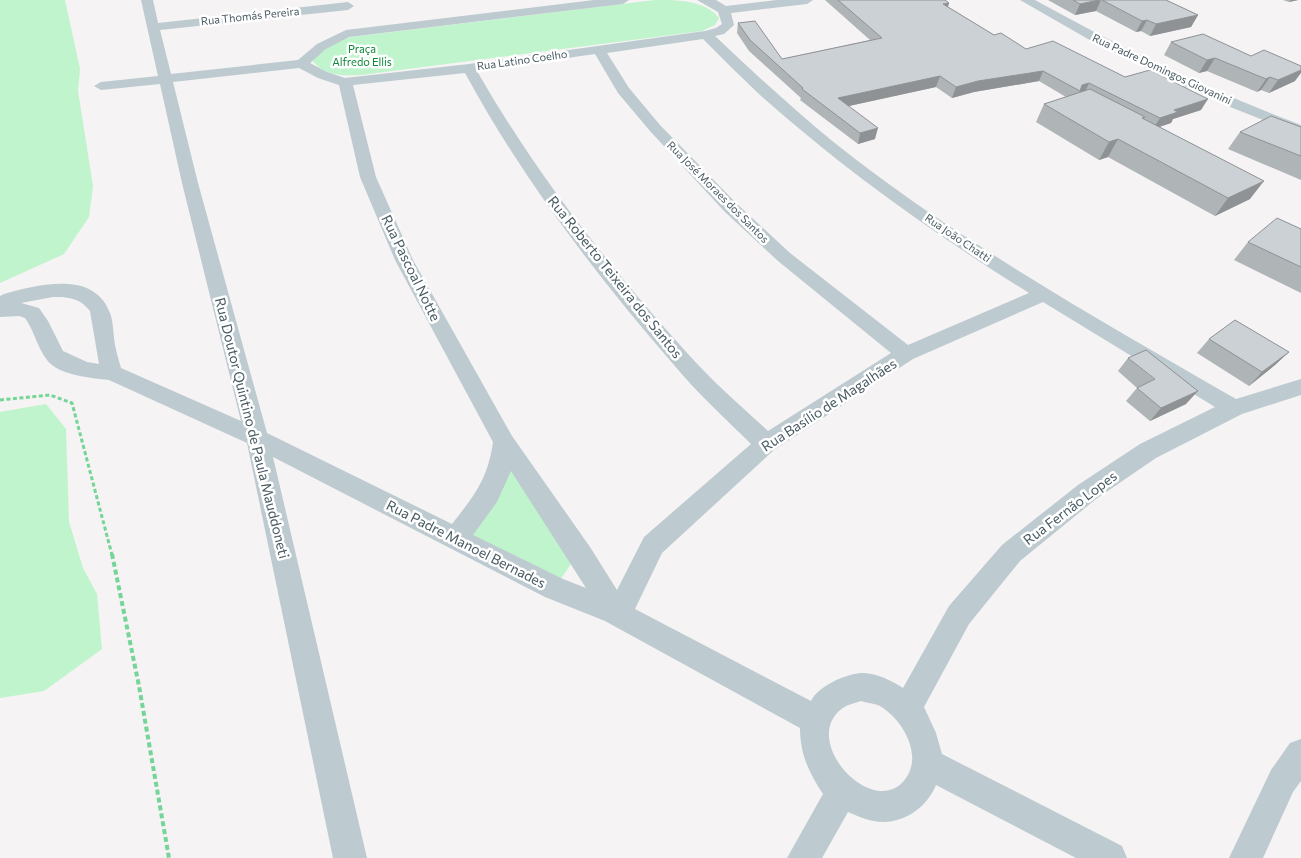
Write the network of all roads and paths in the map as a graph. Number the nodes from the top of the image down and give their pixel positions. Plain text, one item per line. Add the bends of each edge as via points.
1 (147, 0) edge
2 (623, 0) edge
3 (703, 0) edge
4 (807, 0) edge
5 (1026, 0) edge
6 (349, 3) edge
7 (571, 3) edge
8 (234, 6) dead end
9 (724, 10) junction
10 (228, 19) junction
11 (152, 27) junction
12 (346, 34) junction
13 (706, 36) junction
14 (598, 49) junction
15 (302, 64) junction
16 (470, 68) junction
17 (165, 78) junction
18 (345, 82) junction
19 (101, 86) dead end
20 (1301, 130) edge
21 (1044, 294) junction
22 (0, 303) edge
23 (0, 310) edge
24 (906, 354) junction
25 (112, 373) junction
26 (1301, 387) edge
27 (0, 400) edge
28 (1234, 408) junction
29 (257, 438) junction
30 (504, 442) junction
31 (766, 444) junction
32 (455, 539) junction
33 (617, 613) junction
34 (907, 709) junction
35 (816, 720) junction
36 (1301, 754) edge
37 (928, 764) junction
38 (842, 792) junction
39 (169, 858) edge
40 (350, 858) edge
41 (804, 858) edge
42 (1110, 858) edge
43 (1246, 858) edge

1 - 11 street, Rua Doutor Quintino de Paula Mauddoneti
2 - 7 street
3 - 9 street
4 - 9 street
5 - 20 street, Rua Padre Domingos Giovanini via 1148,64 1252,112
6 - 10 street, Rua Thomás Pereira
6 - 12 street
7 - 12 street via 463,13
8 - 10 street
9 - 13 street, Rua Latino Coelho via 728,25
10 - 11 street, Rua Thomás Pereira
11 - 17 street, Rua Doutor Quintino de Paula Mauddoneti
12 - 15 street via 320,46
13 - 14 street, Rua Latino Coelho
13 - 21 street, Rua João Chatti via 759,88 837,154
14 - 16 street, Rua Latino Coelho
14 - 24 street, Rua José Moraes dos Santos via 622,90 731,208 784,258
15 - 17 street
15 - 18 street, Rua Latino Coelho via 312,72
16 - 18 street, Rua Latino Coelho
16 - 31 street, Rua Roberto Teixeira dos Santos via 541,185 577,234 682,361
17 - 19 street
17 - 29 street, Rua Doutor Quintino de Paula Mauddoneti
18 - 30 street, Rua Pascoal Notte via 368,177 404,260
21 - 24 street, Rua Basílio de Magalhães
21 - 28 street, Rua João Chatti
22 - 25 street via 38,292 62,290 82,293 94,300 100,311
23 - 25 street, Rua Padre Manoel Bernades via 20,309 32,313 55,356 85,370
24 - 31 street, Rua Basílio de Magalhães
25 - 29 street, Rua Padre Manoel Bernades
26 - 28 street, Rua Fernão Lopes
27 - 39 path via 50,395 72,403 116,570 138,675
28 - 34 street, Rua Fernão Lopes via 1148,451 1087,492 1011,553 958,615
29 - 32 street, Rua Padre Manoel Bernades
29 - 40 street, Rua Doutor Quintino de Paula Mauddoneti
30 - 32 street via 503,463 494,486
30 - 33 street, Rua Pascoal Notte
31 - 33 street, Rua Basílio de Magalhães via 653,545
32 - 33 street, Rua Padre Manoel Bernades via 554,588
33 - 35 street, Rua Padre Manoel Bernades
34 - 35 street via 880,691 849,689 833,696
34 - 37 street via 924,736
35 - 38 street via 814,740 819,761 827,776
36 - 43 street via 1282,781
37 - 38 street via 926,776 916,793 900,803 882,806 862,803
37 - 42 street
38 - 41 street

